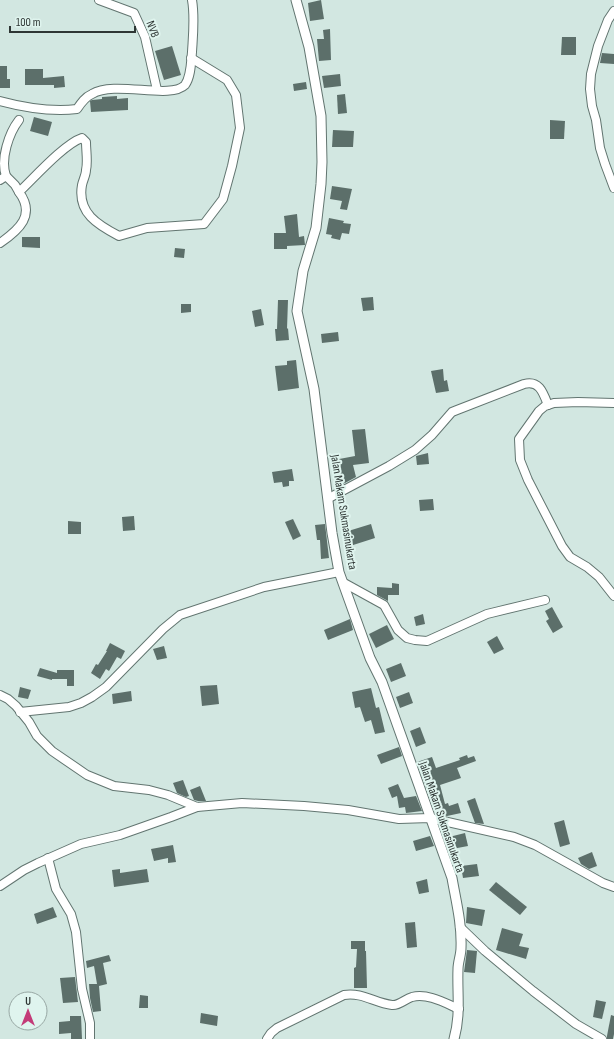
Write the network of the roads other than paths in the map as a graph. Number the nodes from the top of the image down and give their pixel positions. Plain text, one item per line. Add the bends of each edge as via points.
1 (99, 0) edge
2 (192, 0) edge
3 (296, 0) edge
4 (614, 11) edge
5 (191, 58) junction
6 (157, 90) junction
7 (0, 101) edge
8 (19, 120) dead end
9 (3, 178) edge
10 (614, 188) edge
11 (19, 192) junction
12 (0, 243) edge
13 (614, 403) edge
14 (548, 405) junction
15 (329, 498) junction
16 (339, 572) junction
17 (344, 583) junction
18 (614, 596) edge
19 (545, 600) dead end
20 (0, 695) edge
21 (20, 712) junction
22 (197, 807) junction
23 (430, 818) junction
24 (48, 858) junction
25 (0, 886) edge
26 (614, 887) edge
27 (460, 927) junction
28 (459, 1009) junction
29 (90, 1039) edge
30 (267, 1039) edge
31 (454, 1039) edge
32 (602, 1039) edge

1 - 6 street, NVB via 134,13 145,37
2 - 5 street via 194,16
3 - 15 street, Jalan Makam Sukmasinukarta via 309,47 321,116 322,162 316,228 303,271 297,311 314,389
4 - 10 street via 598,46 590,90 600,148
5 - 6 street via 186,84 176,90
5 - 11 street via 227,80 236,95 240,128 223,199 204,224 147,228 119,236 100,226 85,211 82,200 82,185 87,170 86,142 82,138 62,151
6 - 7 street via 106,89 93,93 77,109 63,110 28,108
8 - 9 street via 8,136 2,165
9 - 11 street via 15,185
11 - 12 street via 26,205 26,216 12,235
13 - 14 street via 578,402
14 - 15 street via 537,385 530,382 452,412 432,436 415,450
14 - 18 street via 539,411 519,439 520,460 562,546 570,557 599,577
15 - 16 street, Jalan Makam Sukmasinukarta
16 - 17 street, Jalan Makam Sukmasinukarta
16 - 21 street via 264,587 180,615 106,687 92,697 69,706
17 - 19 street via 384,605 398,630 407,638 421,641 487,614
17 - 23 street, Jalan Makam Sukmasinukarta
20 - 21 street via 8,699
21 - 22 street via 37,736 52,751 87,775 114,786 168,795
22 - 23 street via 242,803 304,806 399,818
22 - 24 street via 120,835 81,844
23 - 26 street via 514,837 535,845
23 - 27 street, Jalan Makam Sukmasinukarta via 452,878
24 - 25 street
24 - 29 street via 56,888 71,914 76,932 82,989 90,1023
27 - 28 street, Jalan Makam Sukmasinukarta
27 - 32 street via 533,991 576,1024
28 - 30 street via 441,1001 422,997 406,999 395,1005 353,994 344,995 277,1028
28 - 31 street, Jalan Makam Sukmasinukarta

